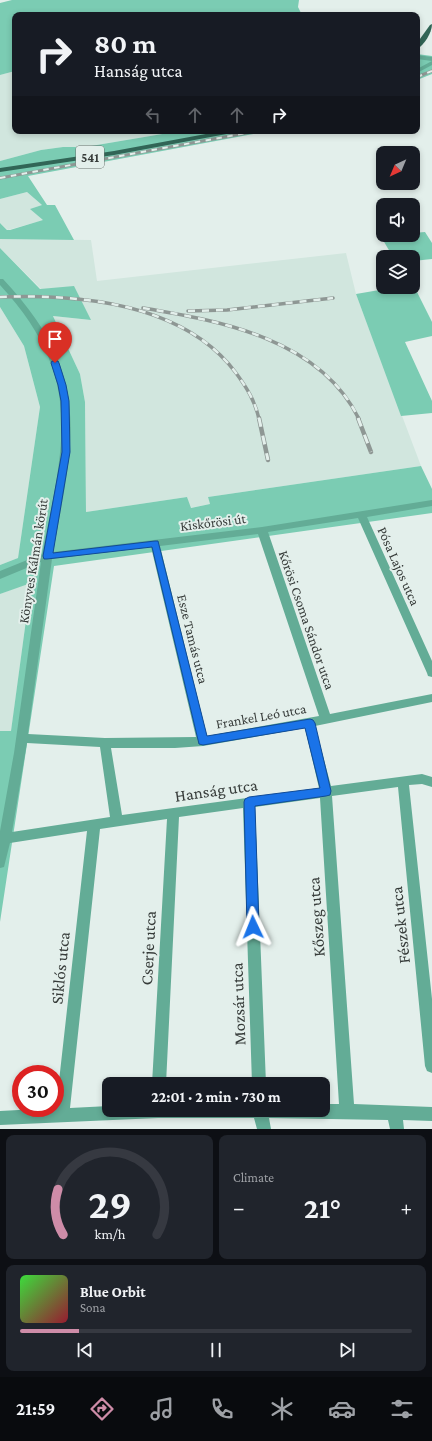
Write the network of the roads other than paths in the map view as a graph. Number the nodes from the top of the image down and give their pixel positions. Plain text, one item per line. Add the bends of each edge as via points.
1 (432, 26) edge
2 (420, 44) edge
3 (420, 57) edge
4 (432, 59) edge
5 (432, 63) edge
6 (420, 69) edge
7 (216, 134) edge
8 (0, 170) edge
9 (0, 281) edge
10 (432, 503) edge
11 (361, 514) junction
12 (262, 530) junction
13 (155, 544) junction
14 (47, 556) junction
15 (0, 575) edge
16 (432, 673) edge
17 (432, 698) edge
18 (326, 720) junction
19 (310, 723) junction
20 (22, 738) junction
21 (203, 741) junction
22 (105, 743) junction
23 (404, 781) junction
24 (432, 782) edge
25 (326, 791) junction
26 (249, 802) junction
27 (173, 813) junction
28 (117, 821) junction
29 (94, 825) junction
30 (4, 839) junction
31 (0, 863) edge
32 (432, 1066) edge
33 (159, 1077) edge
34 (259, 1077) edge
35 (64, 1098) edge
36 (330, 1111) edge
37 (346, 1111) junction
38 (395, 1113) junction
39 (102, 1114) edge
40 (432, 1114) edge
41 (64, 1116) edge
42 (31, 1117) edge
43 (261, 1117) edge
44 (0, 1118) edge
45 (264, 1129) edge
46 (397, 1129) edge

1 - 2 main road
3 - 4 street
5 - 6 street
7 - 8 main road, 541
9 - 14 street, Könyves Kálmán körút via 27,310 47,342 65,401 66,452
10 - 11 street, Kiskőrösi út
11 - 12 street, Kiskőrösi út
11 - 16 street, Pósa Lajos utca
12 - 13 street, Kiskőrösi út
12 - 18 street, Kőrösi Csoma Sándor utca
13 - 14 street, Kiskőrösi út
13 - 21 street, Esze Tamás utca
14 - 15 street, Kiskőrösi út
14 - 20 street, Könyves Kálmán körút
17 - 18 street, Frankel Leó utca
18 - 19 street, Frankel Leó utca
19 - 21 street, Frankel Leó utca
19 - 25 street, Kőszeg utca
20 - 22 street, Frankel Leó utca
20 - 30 street, Könyves Kálmán körút
21 - 22 street, Frankel Leó utca
22 - 28 street
23 - 24 street, Hanság utca via 422,779
23 - 25 street, Hanság utca
23 - 32 street, Fészek utca
25 - 26 street, Hanság utca
25 - 37 street, Kőszeg utca
26 - 27 street, Hanság utca
26 - 34 street, Mozsár utca
27 - 28 street, Hanság utca
27 - 33 street, Cserje utca
28 - 29 street, Hanság utca
29 - 30 street, Hanság utca
29 - 35 street, Siklós utca
30 - 31 street, Könyves Kálmán körút
36 - 37 street
37 - 38 street
38 - 40 street
38 - 46 street
39 - 41 street
42 - 44 street
43 - 45 street

